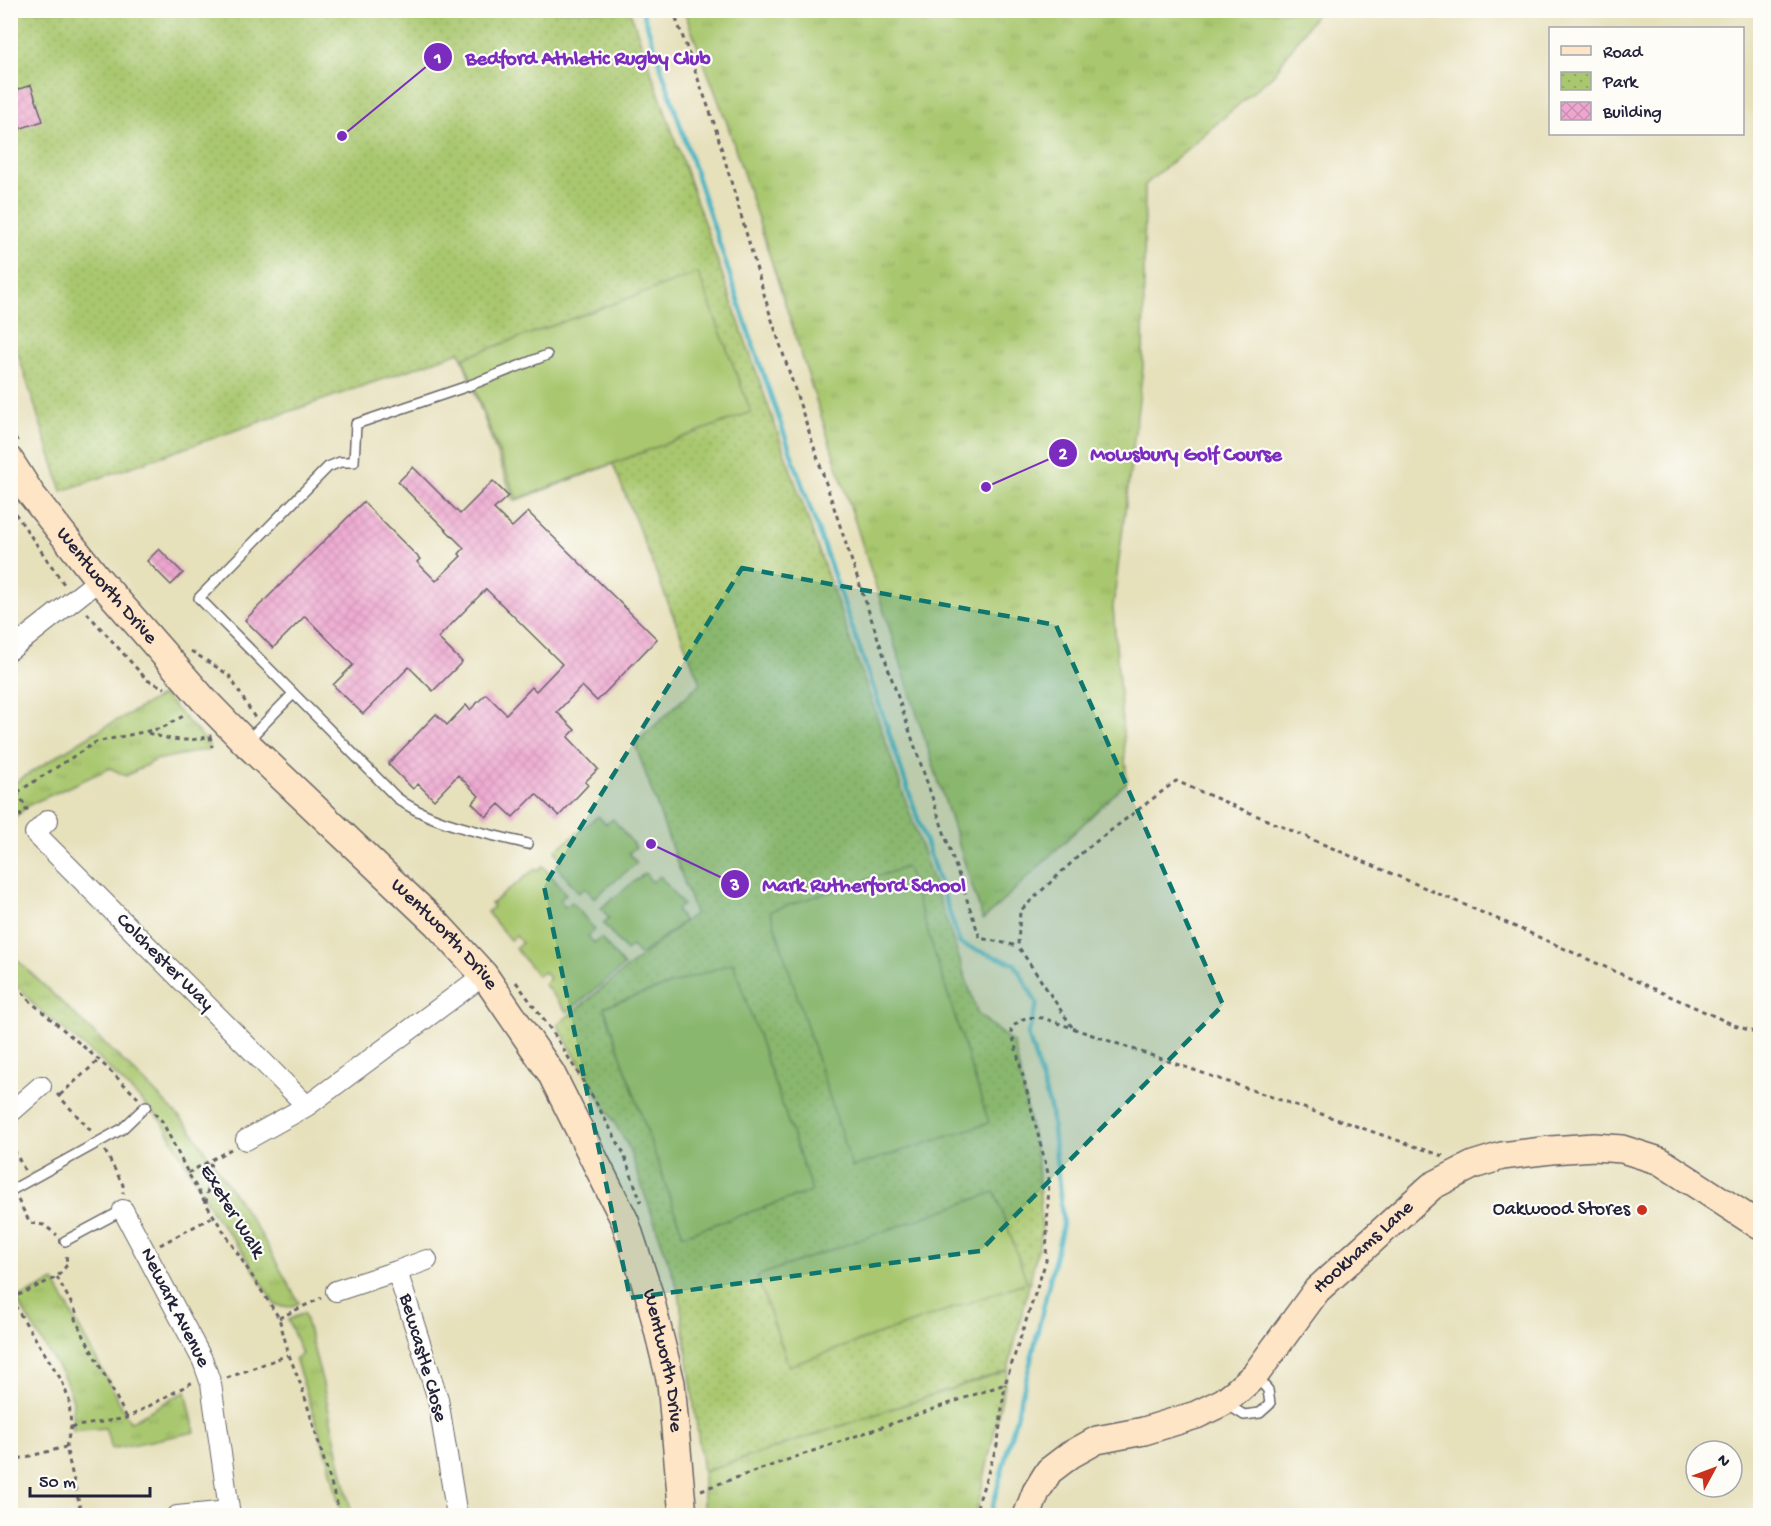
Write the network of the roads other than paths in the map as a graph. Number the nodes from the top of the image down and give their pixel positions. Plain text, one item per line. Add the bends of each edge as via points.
1 (548, 355) dead end
2 (10, 461) edge
3 (99, 580) junction
4 (10, 650) edge
5 (293, 694) junction
6 (246, 743) junction
7 (41, 826) road end
8 (528, 844) dead end
9 (484, 975) junction
10 (41, 1086) dead end
11 (146, 1106) road end
12 (307, 1106) junction
13 (10, 1113) edge
14 (246, 1140) road end
15 (12, 1190) edge
16 (123, 1210) joint
17 (1759, 1221) edge
18 (65, 1241) road end
19 (427, 1260) dead end
20 (397, 1271) junction
21 (336, 1291) road end
22 (230, 1513) edge
23 (177, 1515) edge
24 (458, 1515) edge
25 (683, 1515) edge
26 (1027, 1515) edge

1 - 5 lane via 356,424 354,462 328,467 199,598
2 - 3 street, Wentworth Drive
3 - 4 street
3 - 6 street, Wentworth Drive
5 - 6 lane
5 - 8 lane via 410,808
6 - 9 street, Wentworth Drive via 437,924
7 - 12 street, Colchester Way
9 - 12 street
9 - 25 street, Wentworth Drive via 551,1073 626,1221 671,1383
10 - 13 street
11 - 15 lane via 122,1129
12 - 14 street
16 - 18 lane
16 - 22 street, Newark Avenue via 210,1378
17 - 26 street, Hookhams Lane via 1660,1161 1622,1149 1551,1150 1502,1156 1473,1166 1432,1186 1317,1290 1255,1375 1223,1402 1144,1431 1097,1440 1070,1455 1049,1471
19 - 20 street, Bewcastle Close
20 - 21 street, Bewcastle Close
20 - 24 street, Bewcastle Close via 438,1399
22 - 23 street

